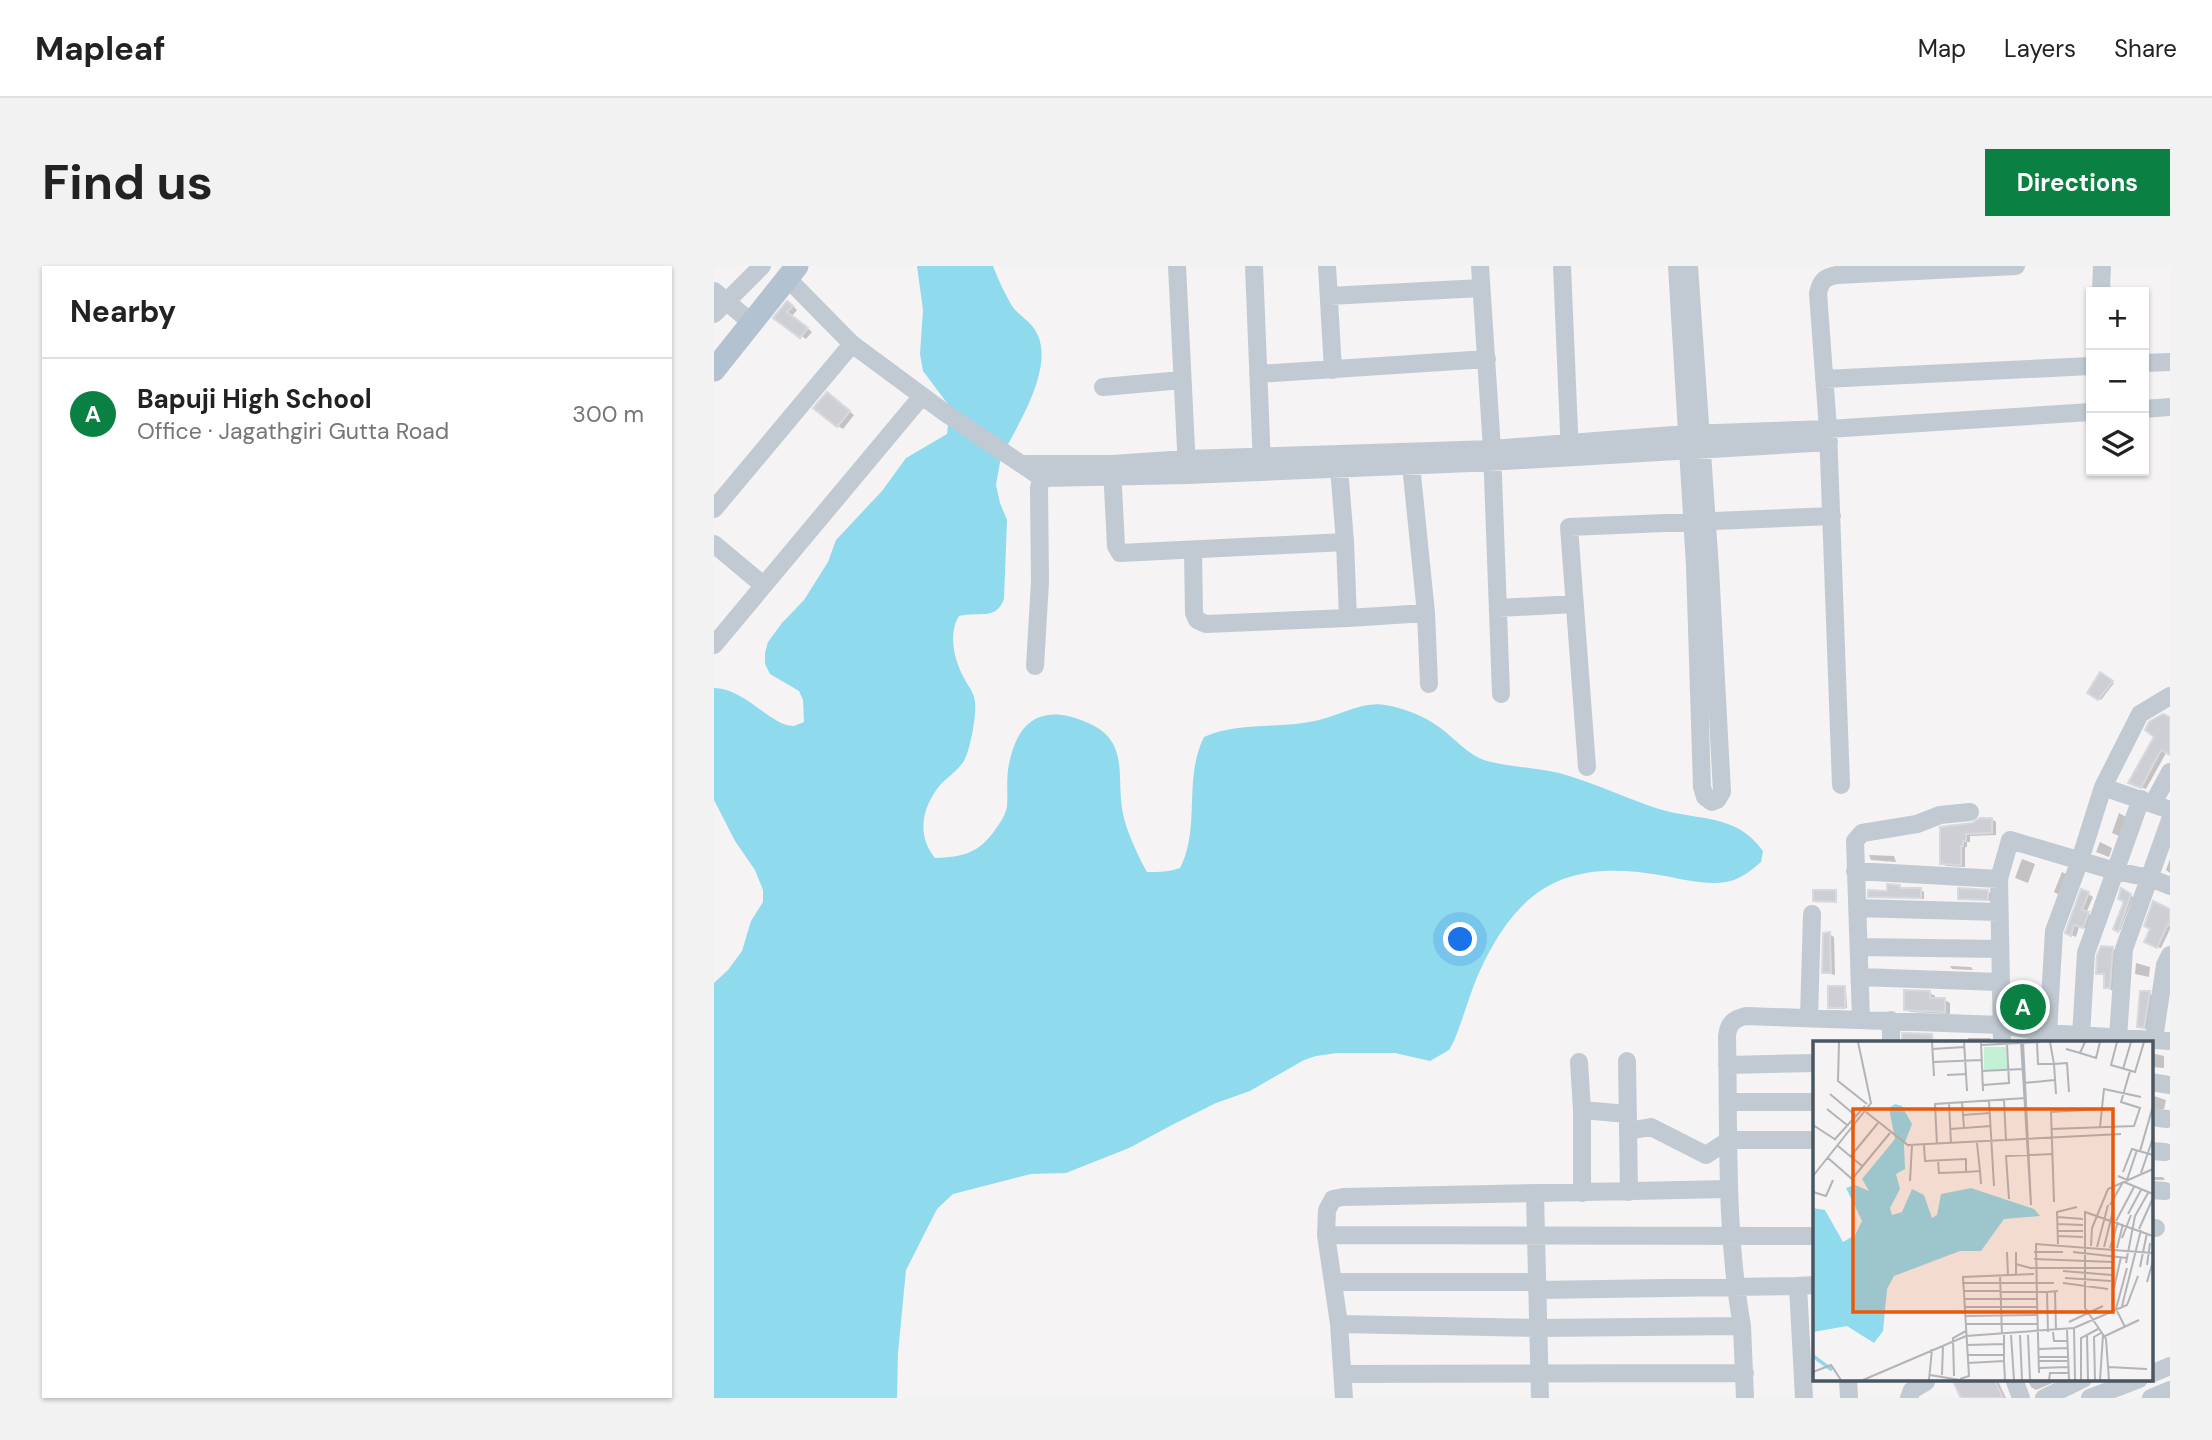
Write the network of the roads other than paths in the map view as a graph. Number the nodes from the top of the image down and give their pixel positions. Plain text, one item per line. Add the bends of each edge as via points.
1 (762, 266) edge
2 (1177, 266) edge
3 (1254, 266) edge
4 (1327, 266) edge
5 (1480, 266) edge
6 (1562, 266) edge
7 (1676, 266) edge
8 (1689, 266) edge
9 (2016, 266) edge
10 (2102, 266) edge
11 (1979, 267) edge
12 (793, 273) edge
13 (2101, 287) edge
14 (1481, 288) junction
15 (1329, 296) junction
16 (718, 302) edge
17 (752, 323) junction
18 (852, 344) junction
19 (1487, 359) junction
20 (2170, 362) edge
21 (2149, 363) edge
22 (2086, 366) edge
23 (714, 370) edge
24 (1333, 370) junction
25 (1258, 374) junction
26 (1825, 379) junction
27 (1181, 380) junction
28 (1103, 387) dead end
29 (922, 396) junction
30 (2170, 407) edge
31 (2149, 409) edge
32 (2086, 412) edge
33 (1828, 435) junction
34 (1694, 442) junction
35 (1569, 451) junction
36 (1492, 455) junction
37 (1411, 458) junction
38 (1339, 461) junction
39 (1262, 463) junction
40 (1187, 467) junction
41 (1113, 470) junction
42 (1043, 471) junction
43 (714, 509) edge
44 (1832, 516) junction
45 (1699, 523) junction
46 (1345, 542) junction
47 (714, 544) edge
48 (1193, 551) junction
49 (763, 585) junction
50 (1575, 604) junction
51 (1499, 608) junction
52 (1426, 612) junction
53 (1348, 618) junction
54 (714, 645) edge
55 (1035, 666) dead end
56 (1429, 684) dead end
57 (1502, 694) dead end
58 (2170, 696) edge
59 (1587, 767) dead end
60 (2170, 772) edge
61 (1841, 785) dead end
62 (2103, 787) junction
63 (2155, 804) edge
64 (1970, 812) dead end
65 (2170, 820) edge
66 (2080, 860) junction
67 (1855, 871) junction
68 (2115, 871) junction
69 (2150, 878) junction
70 (1999, 879) junction
71 (2170, 886) edge
72 (1857, 908) junction
73 (1999, 912) junction
74 (1812, 914) dead end
75 (1858, 947) junction
76 (2000, 948) junction
77 (2170, 955) edge
78 (1860, 977) junction
79 (1999, 982) junction
80 (1809, 1018) junction
81 (1861, 1019) junction
82 (1891, 1020) junction
83 (2048, 1033) junction
84 (2002, 1034) edge
85 (2081, 1035) junction
86 (2118, 1038) junction
87 (2162, 1040) edge
88 (1891, 1041) edge
89 (1627, 1061) dead end
90 (1579, 1062) dead end
91 (1813, 1063) edge
92 (1727, 1065) junction
93 (2152, 1082) edge
94 (2170, 1085) edge
95 (1728, 1102) junction
96 (1813, 1102) edge
97 (1582, 1110) junction
98 (1628, 1123) junction
99 (1729, 1140) junction
100 (1813, 1140) edge
101 (1706, 1155) junction
102 (1730, 1187) junction
103 (1629, 1192) junction
104 (1582, 1193) junction
105 (1535, 1194) junction
106 (1326, 1235) junction
107 (1535, 1236) junction
108 (1731, 1236) junction
109 (1813, 1236) edge
110 (1333, 1282) junction
111 (1537, 1286) junction
112 (1807, 1286) edge
113 (1735, 1288) junction
114 (1339, 1324) junction
115 (1742, 1326) junction
116 (1539, 1328) junction
117 (2170, 1367) edge
118 (1745, 1373) junction
119 (1343, 1374) junction
120 (2152, 1374) edge
121 (1539, 1375) junction
122 (1848, 1380) edge
123 (2014, 1380) edge
124 (2081, 1380) edge
125 (2136, 1380) edge
126 (1926, 1382) dead end
127 (2170, 1390) edge
128 (1343, 1398) edge
129 (1540, 1398) edge
130 (1745, 1398) edge
131 (1804, 1398) edge
132 (1849, 1398) edge
133 (1909, 1398) edge
134 (2021, 1398) edge
135 (2044, 1398) edge
136 (2090, 1398) edge
137 (2151, 1398) edge

1 - 16 street
2 - 27 street
3 - 25 street
4 - 15 street
5 - 14 street
6 - 35 street
7 - 34 street
8 - 34 street
9 - 11 street
10 - 13 street
11 - 26 street via 1826,277 1818,293
12 - 17 main road
12 - 18 street
14 - 15 street
14 - 19 street
15 - 24 street
16 - 17 street
17 - 23 main road
18 - 29 street
18 - 43 street
19 - 24 street
19 - 36 street
20 - 21 street
22 - 26 street
24 - 25 street
25 - 39 street
26 - 33 street
27 - 28 street
27 - 40 street
29 - 42 street via 1017,460
29 - 49 street
30 - 31 street
32 - 33 street
33 - 34 street
33 - 44 street
34 - 35 street
34 - 45 street
35 - 36 street
36 - 37 street
36 - 51 street
37 - 38 street
37 - 52 street
38 - 39 street
38 - 46 street
39 - 40 street
40 - 41 street
41 - 42 street
41 - 48 street via 1120,553
42 - 55 street
44 - 45 street
44 - 61 street
45 - 45 street via 1722,792 1712,802 1702,787
45 - 50 street via 1569,527
46 - 48 street
46 - 53 street
47 - 49 street
48 - 53 street via 1194,613 1206,624
49 - 54 street
50 - 51 street
50 - 59 street
51 - 57 street
52 - 53 street
52 - 56 street
58 - 62 street via 2140,714
60 - 63 street
62 - 63 street
62 - 66 street
63 - 68 street
64 - 67 street via 1862,833 1855,841
65 - 69 street
66 - 68 street
66 - 70 street via 2010,840
66 - 83 street via 2054,931
67 - 70 street
67 - 72 street
68 - 69 street
68 - 85 street via 2086,953
69 - 71 street
69 - 86 street via 2124,949
70 - 73 street
72 - 73 street
72 - 75 street
73 - 76 street
74 - 80 street
75 - 76 street
75 - 78 street
76 - 79 street
77 - 87 street via 2165,965
78 - 79 street
78 - 81 street
79 - 84 street
80 - 81 street
80 - 92 street via 1737,1018 1728,1029
81 - 82 street
82 - 84 street
82 - 88 street
83 - 84 street
83 - 85 street
85 - 86 street
86 - 87 street
89 - 98 street
90 - 97 street
91 - 92 street
92 - 95 street
93 - 94 street
95 - 96 street
95 - 99 street
97 - 98 street
97 - 104 street
98 - 101 street via 1651,1127
98 - 103 street
99 - 100 street
99 - 101 street
99 - 102 street
101 - 102 street
102 - 103 street
102 - 108 street
103 - 104 street
104 - 105 street
105 - 106 street via 1343,1197 1329,1203
105 - 107 street
106 - 107 street
106 - 110 street
107 - 108 street
107 - 111 street
108 - 109 street
108 - 113 street
110 - 111 street
110 - 114 street
111 - 113 street
111 - 116 street
112 - 113 street
112 - 131 street
113 - 115 street
114 - 116 street
114 - 119 street
115 - 116 street
115 - 118 street
116 - 121 street
117 - 120 street
118 - 121 street
118 - 130 street
119 - 121 street
119 - 128 street
121 - 129 street
122 - 132 street
123 - 134 street
124 - 135 street
125 - 136 street
126 - 133 street via 1912,1390
127 - 137 street

